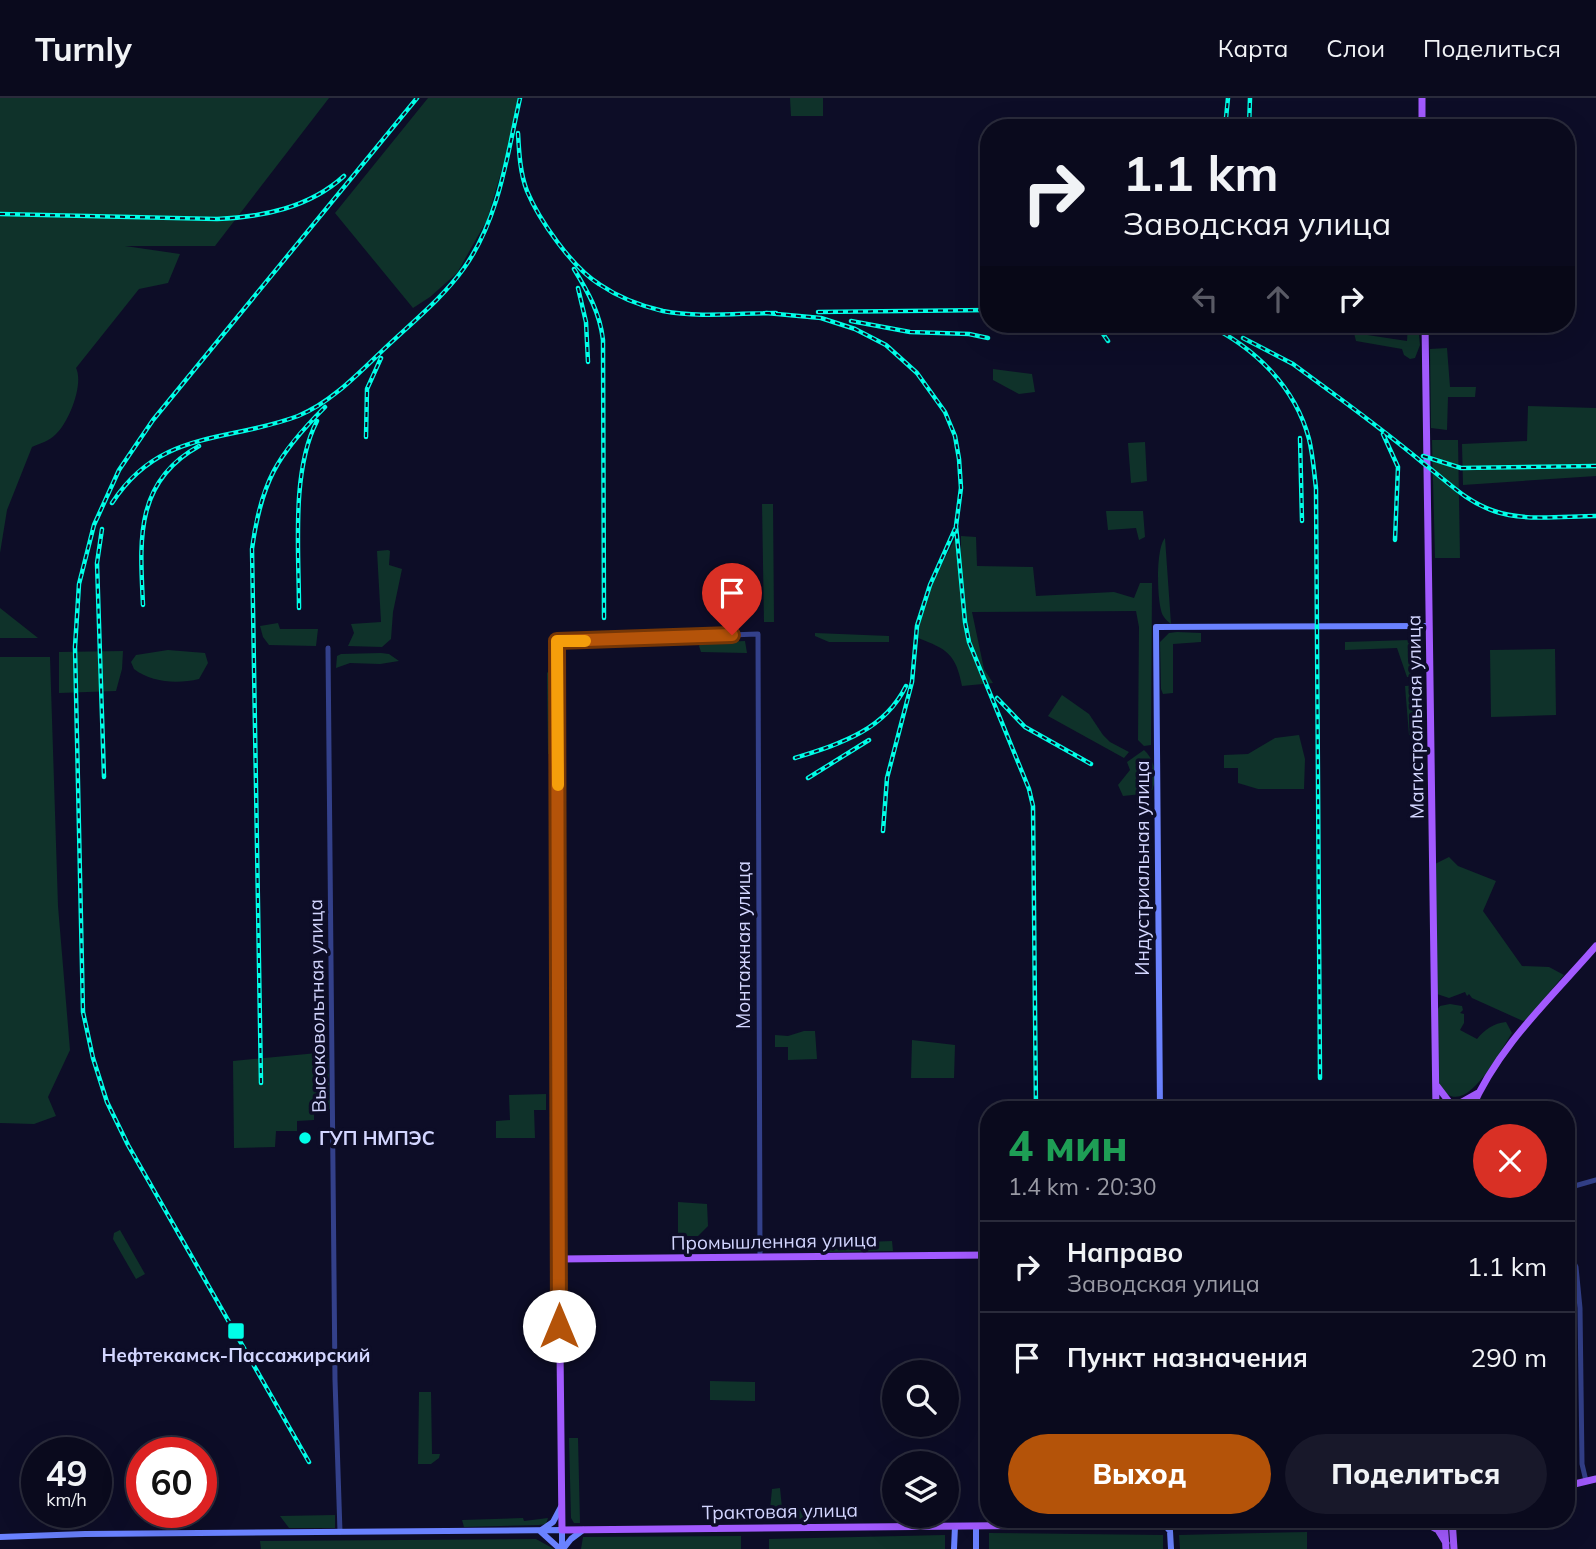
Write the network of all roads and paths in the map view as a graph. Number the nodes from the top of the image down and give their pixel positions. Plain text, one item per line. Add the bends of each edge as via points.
1 (1422, 98) edge
2 (1422, 119) edge
3 (1425, 333) edge
4 (1429, 626) junction
5 (328, 648) dead end
6 (1596, 946) edge
7 (1436, 1082) junction
8 (1478, 1092) junction
9 (1160, 1101) edge
10 (1436, 1101) edge
11 (1447, 1101) edge
12 (1464, 1101) edge
13 (1474, 1101) edge
14 (1596, 1180) edge
15 (1575, 1186) edge
16 (980, 1255) edge
17 (760, 1256) junction
18 (559, 1259) junction
19 (1575, 1265) edge
20 (1596, 1479) edge
21 (1586, 1481) junction
22 (1575, 1484) edge
23 (561, 1507) junction
24 (959, 1526) edge
25 (976, 1526) junction
26 (980, 1526) edge
27 (882, 1527) edge
28 (955, 1528) edge
29 (1168, 1528) edge
30 (1434, 1528) edge
31 (1445, 1528) edge
32 (1453, 1528) edge
33 (1455, 1528) edge
34 (562, 1530) junction
35 (583, 1530) junction
36 (540, 1531) junction
37 (340, 1532) junction
38 (1453, 1534) junction
39 (0, 1537) edge
40 (1446, 1546) edge
41 (562, 1549) edge
42 (954, 1549) edge
43 (976, 1549) edge
44 (1171, 1549) edge
45 (1454, 1549) edge

1 - 2 main road
3 - 4 main road, Магистральная улица
4 - 7 main road, Магистральная улица
4 - 9 main road, Индустриальная улица via 1156,627
5 - 37 street, Высоковольтная улица
6 - 8 main road via 1513,1041
7 - 10 main road, Магистральная улица
7 - 11 main road
8 - 12 main road
8 - 13 main road
14 - 15 street
16 - 17 main road, Промышленная улица
17 - 18 main road, Промышленная улица
17 - 18 street, Монтажная улица via 758,634 557,641
18 - 23 main road
19 - 21 street
20 - 21 main road
21 - 22 main road
23 - 34 main road
23 - 35 main road via 568,1523
23 - 36 main road via 553,1522
24 - 25 main road, Трактовая улица
25 - 26 main road, Трактовая улица
25 - 43 main road
27 - 35 main road, Трактовая улица
28 - 42 main road
29 - 44 main road
30 - 40 main road
31 - 40 main road
32 - 38 main road
33 - 38 main road
34 - 35 main road, Трактовая улица
34 - 36 main road, Трактовая улица
34 - 41 main road
35 - 41 main road
36 - 37 main road, Трактовая улица
36 - 41 main road
37 - 39 main road, Трактовая улица
38 - 45 main road

